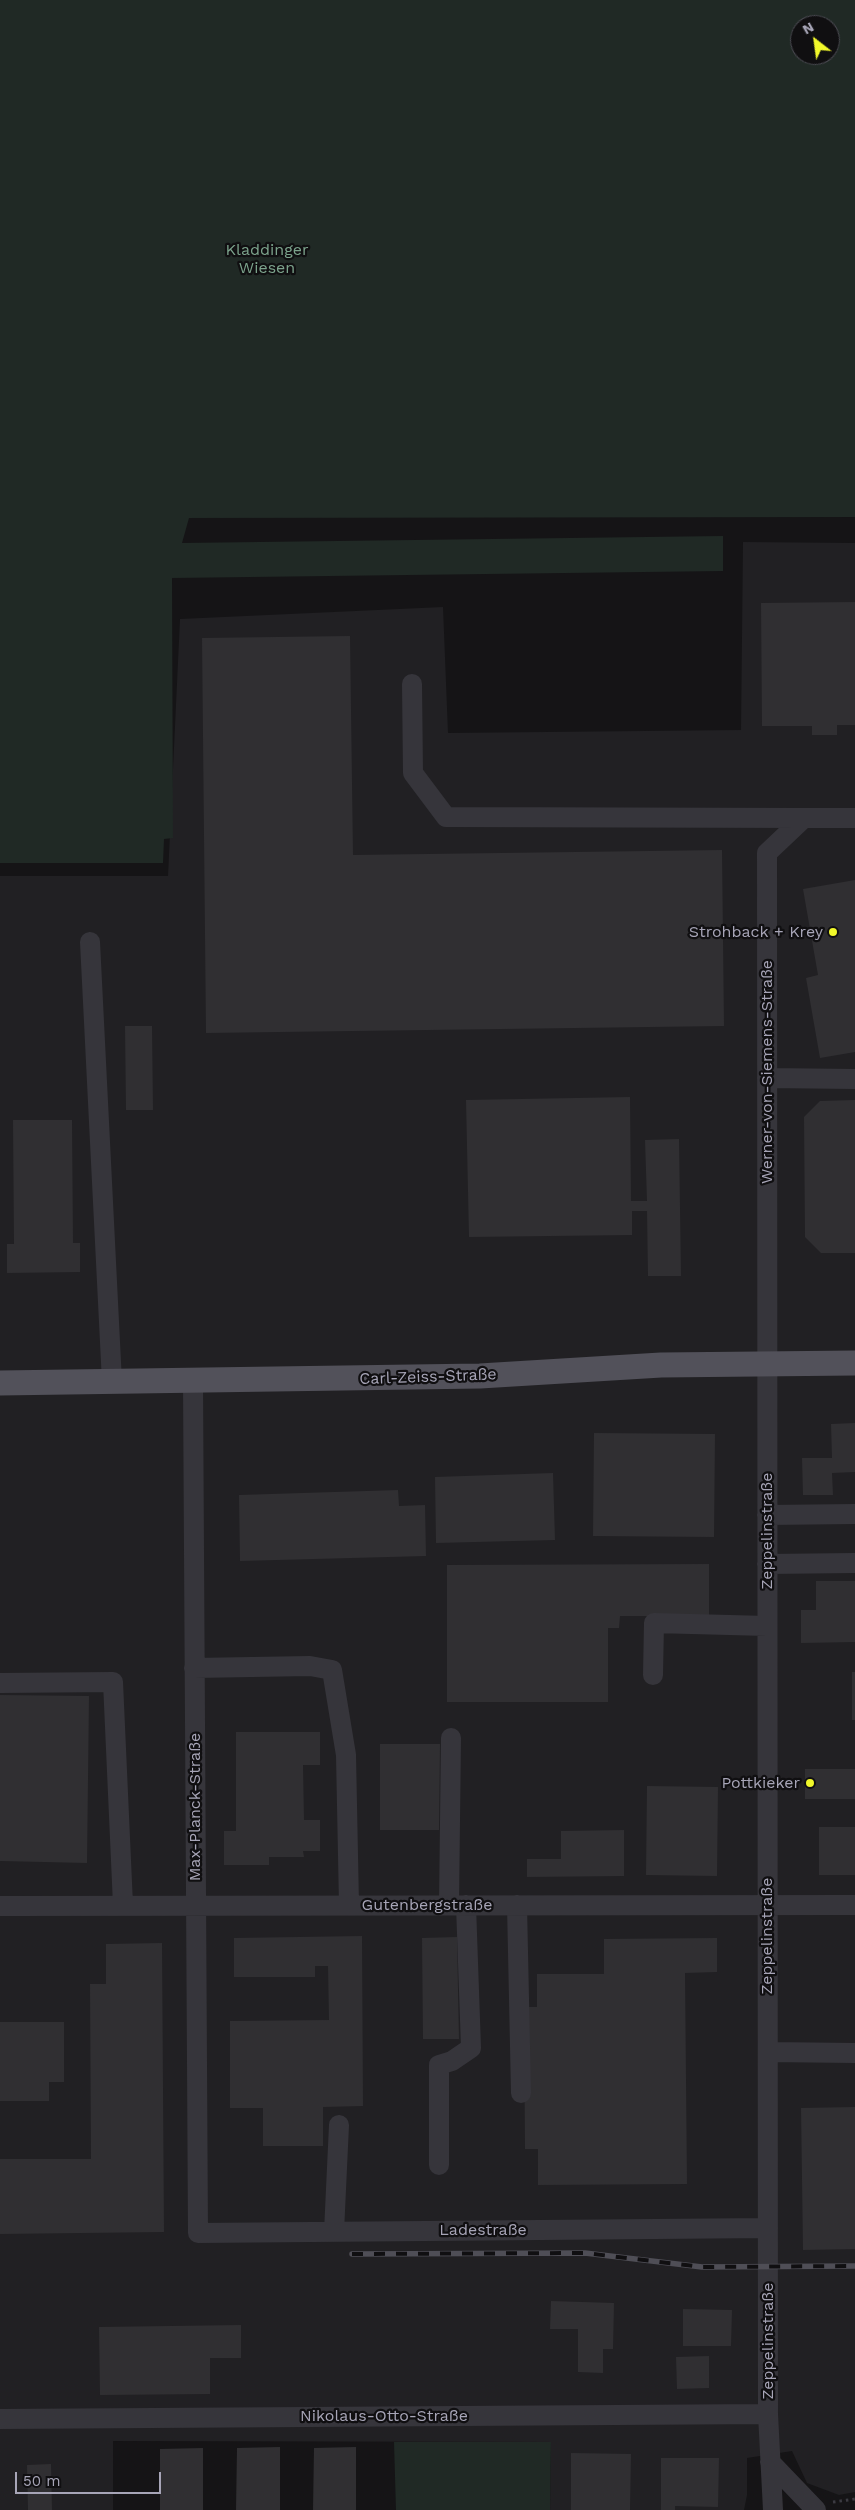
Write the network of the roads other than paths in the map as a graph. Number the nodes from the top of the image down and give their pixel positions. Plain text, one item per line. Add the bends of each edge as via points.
1 (412, 684) dead end
2 (804, 818) junction
3 (855, 818) edge
4 (90, 942) dead end
5 (767, 1078) junction
6 (855, 1079) edge
7 (768, 1363) junction
8 (855, 1363) edge
9 (194, 1381) junction
10 (112, 1382) junction
11 (0, 1383) edge
12 (855, 1514) edge
13 (768, 1515) junction
14 (855, 1563) edge
15 (767, 1564) junction
16 (767, 1626) junction
17 (194, 1668) junction
18 (653, 1675) dead end
19 (0, 1683) edge
20 (451, 1738) dead end
21 (195, 1904) junction
22 (123, 1905) junction
23 (349, 1905) junction
24 (458, 1905) junction
25 (517, 1905) junction
26 (855, 1905) edge
27 (0, 1906) edge
28 (767, 1906) junction
29 (768, 2052) junction
30 (855, 2053) edge
31 (521, 2093) dead end
32 (339, 2125) dead end
33 (439, 2165) dead end
34 (768, 2228) junction
35 (198, 2232) joint
36 (334, 2232) junction
37 (768, 2414) junction
38 (0, 2419) edge
39 (770, 2462) junction
40 (823, 2506) edge
41 (773, 2510) edge

1 - 2 street via 413,774 446,817
2 - 3 street
2 - 5 street, Werner-von-Siemens-Straße via 767,853
4 - 10 street
5 - 6 street
5 - 7 street, Werner-von-Siemens-Straße
7 - 8 main road, Carl-Zeiss-Straße
7 - 9 main road, Carl-Zeiss-Straße via 661,1365 480,1376
7 - 13 street, Zeppelinstraße
9 - 10 main road, Carl-Zeiss-Straße
9 - 17 street, Max-Planck-Straße
10 - 11 main road, Carl-Zeiss-Straße
12 - 13 street
13 - 15 street, Zeppelinstraße
14 - 15 street
15 - 16 street, Zeppelinstraße
16 - 18 street via 654,1623
16 - 28 street, Zeppelinstraße
17 - 21 street, Max-Planck-Straße
17 - 23 street via 310,1666 332,1670 346,1755
19 - 22 street via 113,1682
20 - 24 street
21 - 22 street, Gutenbergstraße
21 - 23 street, Gutenbergstraße
21 - 35 street, Max-Planck-Straße
22 - 27 street, Gutenbergstraße
23 - 24 street, Gutenbergstraße
24 - 25 street, Gutenbergstraße
24 - 33 street via 471,2048 452,2061 439,2065
25 - 28 street, Gutenbergstraße
25 - 31 street
26 - 28 street, Gutenbergstraße
28 - 29 street, Zeppelinstraße
29 - 30 street
29 - 34 street, Zeppelinstraße
32 - 36 street
34 - 36 street, Ladestraße
34 - 37 street, Zeppelinstraße
35 - 36 street, Ladestraße
37 - 38 street, Nikolaus-Otto-Straße
37 - 39 street, Zeppelinstraße
39 - 40 street
39 - 41 street, Zeppelinstraße

